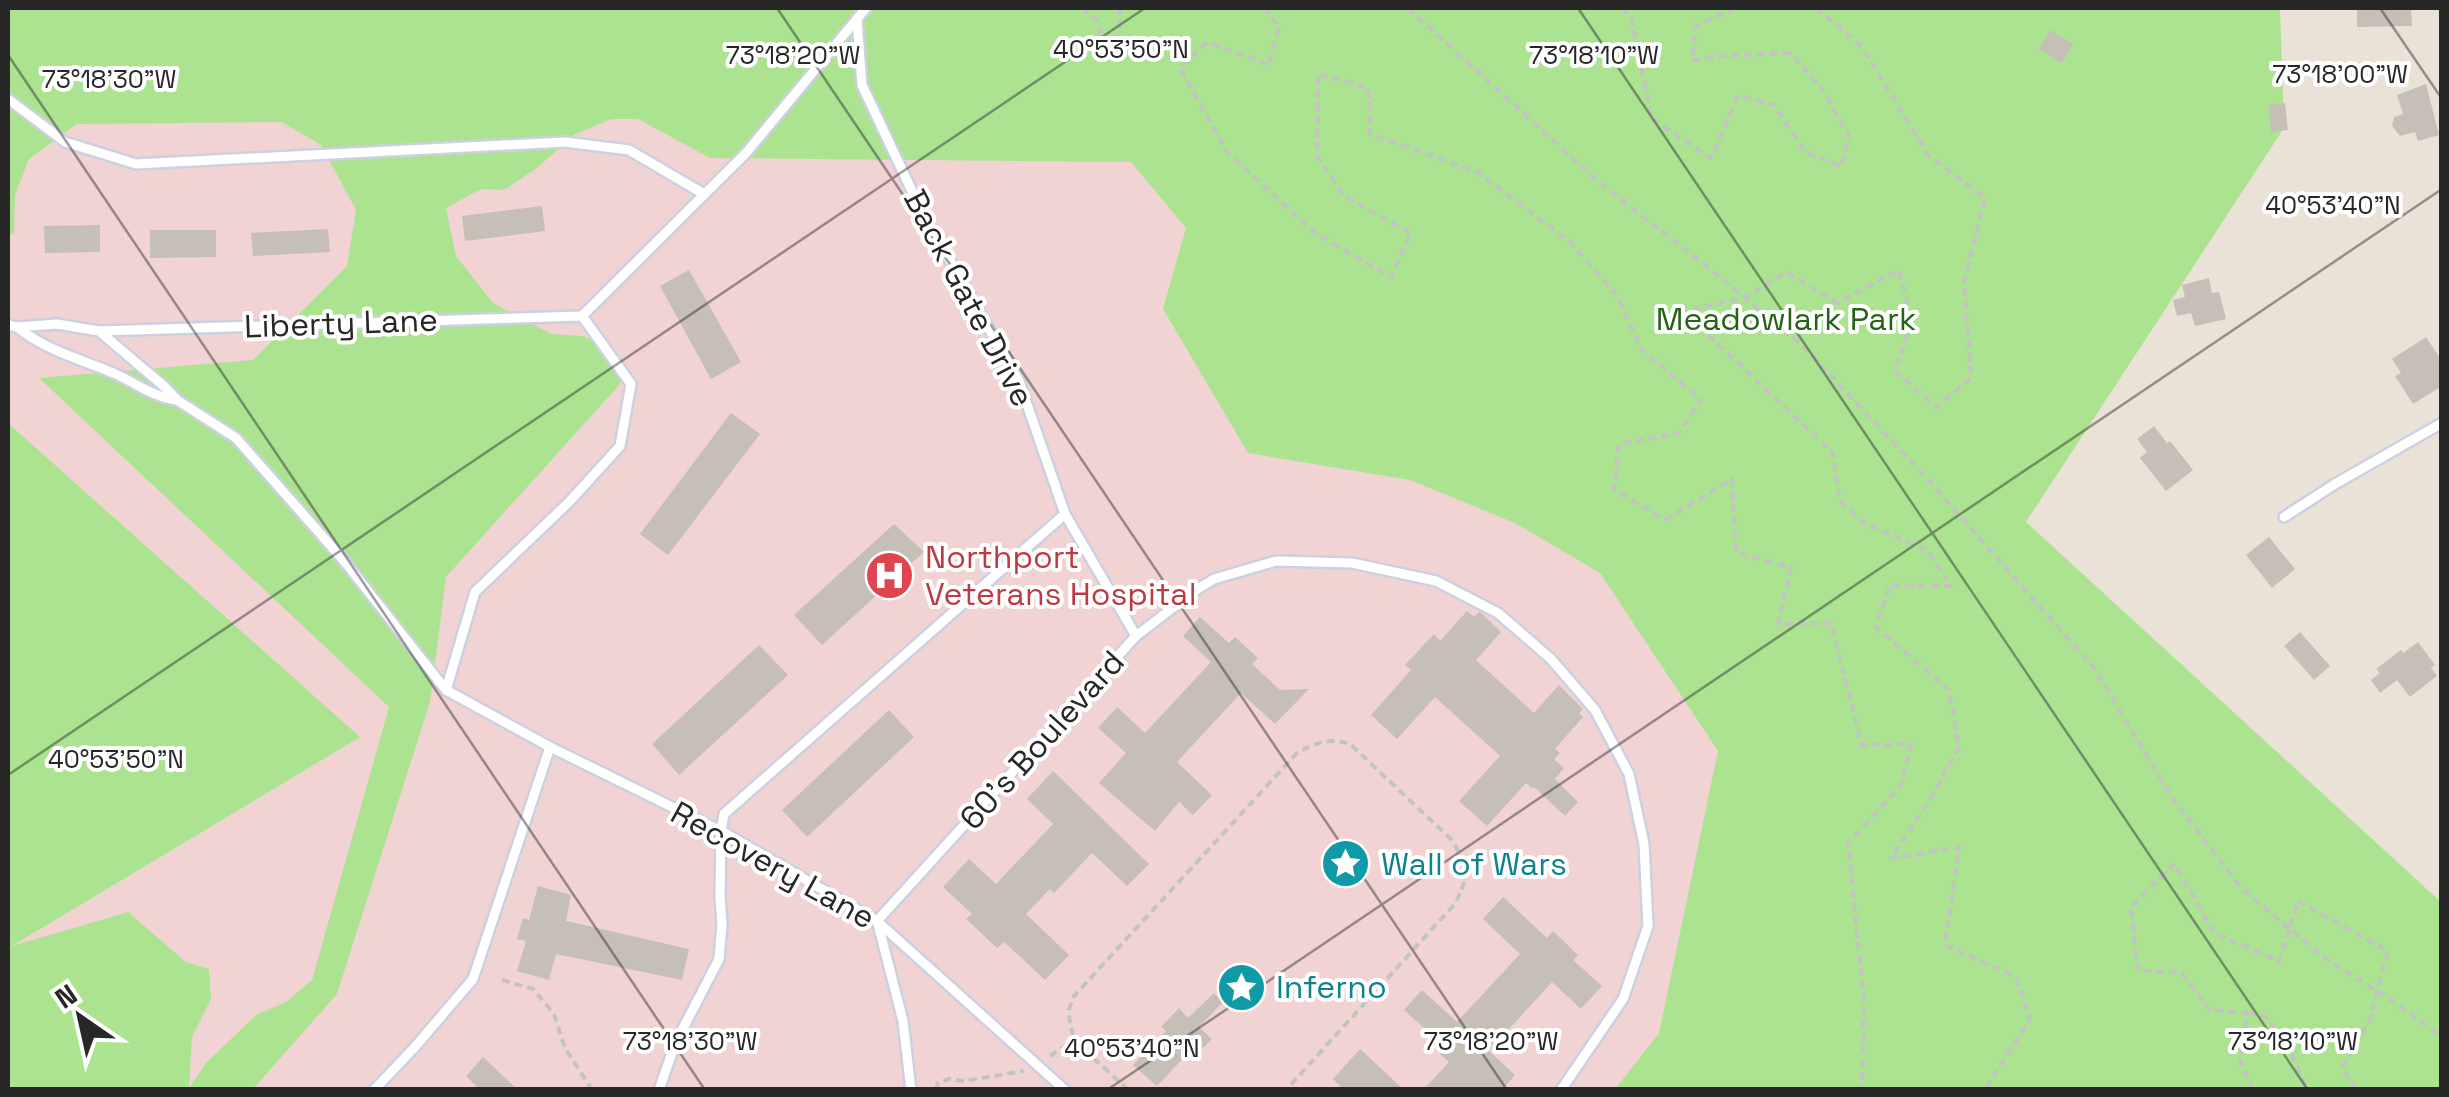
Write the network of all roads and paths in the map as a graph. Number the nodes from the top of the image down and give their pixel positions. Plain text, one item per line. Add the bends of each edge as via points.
1 (866, 8) edge
2 (1082, 8) edge
3 (1120, 8) edge
4 (1264, 8) edge
5 (1408, 8) edge
6 (1622, 8) edge
7 (1735, 8) edge
8 (1816, 8) edge
9 (857, 20) junction
10 (8, 98) edge
11 (704, 194) junction
12 (1745, 298) junction
13 (582, 316) junction
14 (12, 326) edge
15 (100, 330) junction
16 (177, 400) junction
17 (2442, 423) edge
18 (1065, 514) junction
19 (2284, 518) dead end
20 (1136, 636) junction
21 (446, 690) junction
22 (550, 747) junction
23 (721, 831) junction
24 (877, 921) junction
25 (2290, 928) junction
26 (502, 980) dead end
27 (2378, 991) junction
28 (2246, 1013) junction
29 (2442, 1036) edge
30 (1074, 1040) junction
31 (1037, 1064) junction
32 (374, 1090) edge
33 (592, 1090) edge
34 (660, 1090) edge
35 (911, 1090) edge
36 (936, 1090) edge
37 (1065, 1090) edge
38 (1128, 1090) edge
39 (1286, 1090) edge
40 (1561, 1090) edge
41 (1862, 1090) edge
42 (1985, 1090) edge
43 (2252, 1090) edge
44 (2302, 1090) edge
45 (2356, 1090) edge

1 - 9 lane
2 - 3 path via 1097,21 1107,58 1119,38
4 - 41 path via 1279,28 1269,65 1206,42 1180,68 1227,152 1316,234 1391,277 1411,233 1344,196 1317,156 1318,74 1369,88 1370,134 1478,172 1569,241 1618,297 1642,349 1702,400 1680,433 1618,444 1614,489 1665,520 1732,479 1736,552 1792,568 1778,624 1831,623 1862,745 1910,744 1901,786 1848,843 1864,1002
5 - 12 path via 1600,183
6 - 7 path via 1631,18 1652,119 1712,158 1738,96 1774,104 1806,153 1841,166 1849,136 1823,90 1791,53 1693,61 1696,26
8 - 12 path via 1862,48 1929,156 1985,198 1964,282 1970,378 1936,406 1895,371 1912,320 1900,270 1837,303 1786,272
9 - 11 lane
9 - 18 lane, Back Gate Drive via 862,84 920,206 1019,382
10 - 11 lane via 65,142 136,164 565,142 629,150
11 - 13 lane
12 - 25 path via 1803,346 2057,625 2094,668 2171,796 2229,873
12 - 42 path via 1683,311 1833,453 1840,502 1864,523 1928,551 1952,586 1890,585 1876,627 1949,690 1959,747 1891,858 1959,848 1945,945 2016,977 2030,1019
13 - 15 lane, Liberty Lane
13 - 21 lane via 630,384 620,446 475,592
14 - 15 lane, Liberty Lane
14 - 16 lane via 33,341
15 - 16 lane
16 - 21 lane via 236,438
17 - 19 lane
18 - 20 lane, Back Gate Drive
18 - 23 lane via 724,814
20 - 24 lane, 60's Boulevard
20 - 40 lane, 60's Boulevard via 1214,579 1276,561 1352,563 1436,580 1498,613 1551,659 1595,710 1629,774 1644,844 1648,926 1624,999
21 - 22 lane, Recovery Lane
22 - 23 lane, Recovery Lane
22 - 32 lane via 473,979
23 - 24 lane, Recovery Lane
23 - 34 lane via 719,959 675,1044
24 - 31 lane, Recovery Lane
24 - 35 lane
25 - 27 path
25 - 27 path via 2298,902 2388,951
25 - 28 path via 2279,961 2215,934 2174,864 2130,907 2138,970 2182,973 2210,1010
26 - 33 path via 532,990 554,1014 565,1048
27 - 29 path
27 - 45 path via 2342,1068
28 - 43 path via 2240,1061
28 - 44 path via 2266,1016 2288,1045
30 - 31 path
30 - 38 path
30 - 39 path via 1068,1012 1074,996 1297,753 1336,739 1350,744 1452,840 1466,877 1453,906
31 - 36 path via 949,1079
31 - 37 lane, Recovery Lane

